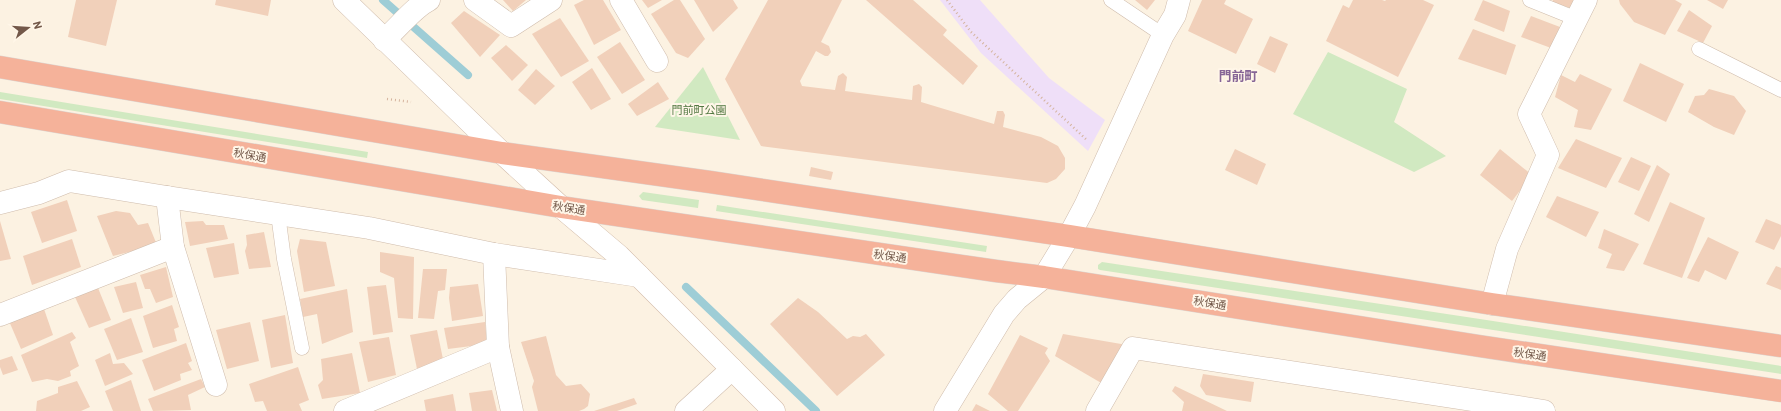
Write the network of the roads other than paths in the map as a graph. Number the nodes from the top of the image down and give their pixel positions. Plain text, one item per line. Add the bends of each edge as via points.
1 (344, 0) edge
2 (475, 0) edge
3 (551, 0) edge
4 (621, 0) edge
5 (1111, 0) edge
6 (1179, 0) edge
7 (1530, 0) edge
8 (423, 3) edge
9 (1582, 9) edge
10 (391, 34) junction
11 (1163, 35) junction
12 (1699, 49) dead end
13 (657, 61) dead end
14 (0, 67) edge
15 (1781, 90) edge
16 (0, 112) edge
17 (502, 153) junction
18 (167, 198) junction
19 (0, 203) edge
20 (561, 207) junction
21 (278, 214) junction
22 (1069, 236) junction
23 (173, 247) junction
24 (494, 254) junction
25 (639, 276) junction
26 (1044, 277) junction
27 (1492, 304) junction
28 (0, 315) edge
29 (1781, 346) edge
30 (498, 347) junction
31 (302, 348) dead end
32 (732, 369) junction
33 (216, 385) dead end
34 (1781, 391) edge
35 (345, 411) edge
36 (512, 411) edge
37 (686, 411) edge
38 (774, 411) edge
39 (945, 411) edge
40 (1097, 411) edge
41 (1544, 411) edge

1 - 10 street
2 - 3 street via 511,26
4 - 13 street
5 - 11 lane
6 - 11 street
7 - 9 lane
8 - 10 street
9 - 27 street via 1529,114 1548,155 1508,249
10 - 17 street via 458,109
11 - 22 street
12 - 15 lane
14 - 17 highway
16 - 20 highway, 秋保通
17 - 20 street
17 - 22 highway
18 - 19 street via 69,181 39,193
18 - 21 street
18 - 23 street
20 - 25 street
20 - 26 highway, 秋保通
21 - 24 street via 369,228
21 - 31 lane via 284,259
22 - 26 street
22 - 27 highway
23 - 28 street
23 - 33 street
24 - 25 street
24 - 30 street
25 - 32 street
26 - 34 highway, 秋保通
26 - 39 street via 1017,299 1004,314
27 - 29 highway
30 - 35 street
30 - 36 street
32 - 37 street
32 - 38 street
40 - 41 street via 1133,348

